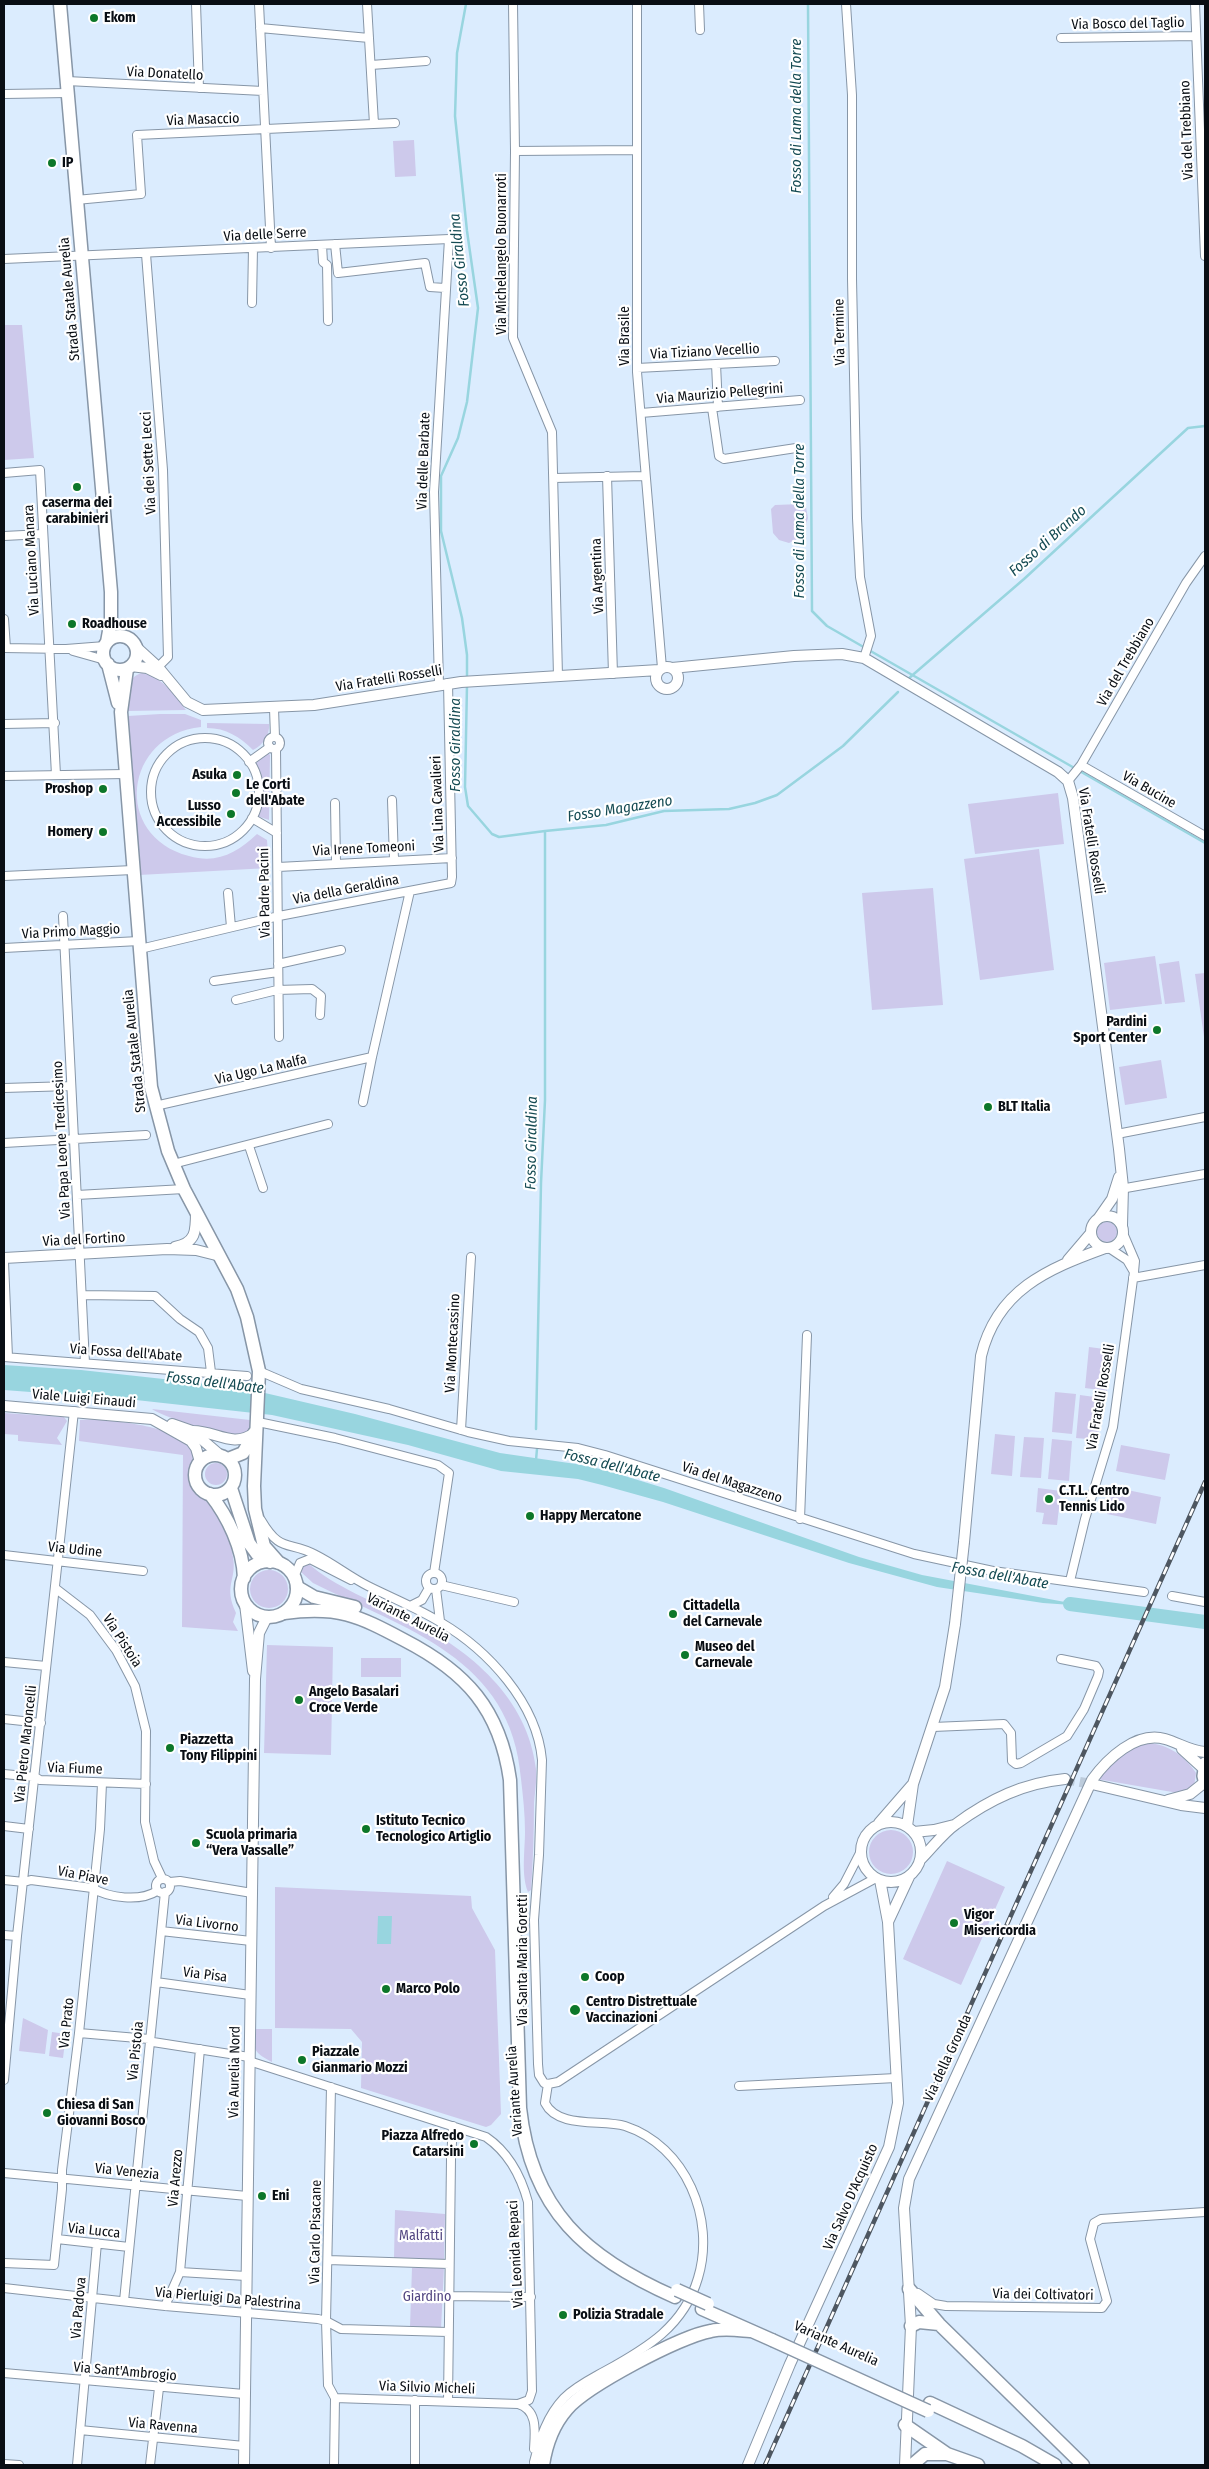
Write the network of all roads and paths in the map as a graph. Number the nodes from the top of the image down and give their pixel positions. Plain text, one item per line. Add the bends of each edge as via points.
1 (60, 4) edge
2 (196, 4) edge
3 (259, 4) edge
4 (367, 4) edge
5 (513, 4) edge
6 (637, 4) edge
7 (699, 4) edge
8 (846, 4) edge
9 (1195, 4) edge
10 (260, 28) junction
11 (700, 30) dead end
12 (1196, 36) junction
13 (369, 38) junction
14 (1061, 38) dead end
15 (426, 61) dead end
16 (371, 66) junction
17 (67, 87) junction
18 (199, 88) junction
19 (263, 91) junction
20 (4, 94) edge
21 (395, 122) dead end
22 (374, 124) junction
23 (265, 130) junction
24 (637, 150) junction
25 (515, 151) junction
26 (76, 200) junction
27 (449, 239) joint
28 (335, 244) junction
29 (322, 245) junction
30 (253, 248) junction
31 (271, 248) junction
32 (146, 254) junction
33 (1205, 256) edge
34 (82, 257) junction
35 (4, 259) edge
36 (445, 288) junction
37 (252, 303) dead end
38 (328, 321) dead end
39 (775, 361) dead end
40 (716, 364) junction
41 (637, 368) junction
42 (800, 400) dead end
43 (715, 408) junction
44 (641, 414) junction
45 (796, 448) dead end
46 (4, 473) edge
47 (607, 476) junction
48 (645, 476) junction
49 (554, 478) junction
50 (43, 534) junction
51 (4, 536) edge
52 (1205, 556) edge
53 (110, 592) junction
54 (4, 619) edge
55 (127, 638) junction
56 (106, 644) junction
57 (136, 647) junction
58 (5, 648) edge
59 (50, 648) junction
60 (66, 649) junction
61 (865, 656) junction
62 (106, 662) junction
63 (718, 665) junction
64 (129, 667) junction
65 (158, 667) junction
66 (664, 669) junction
67 (618, 674) junction
68 (558, 676) junction
69 (678, 679) junction
70 (170, 681) junction
71 (444, 684) junction
72 (659, 685) junction
73 (274, 708) junction
74 (120, 712) junction
75 (54, 723) junction
76 (4, 724) edge
77 (273, 748) junction
78 (249, 762) junction
79 (1080, 766) junction
80 (125, 774) junction
81 (56, 775) junction
82 (4, 776) edge
83 (1070, 778) junction
84 (392, 800) dead end
85 (335, 803) dead end
86 (252, 818) junction
87 (277, 833) junction
88 (1205, 836) edge
89 (452, 858) junction
90 (394, 860) junction
91 (336, 863) junction
92 (278, 867) junction
93 (133, 870) junction
94 (4, 876) edge
95 (410, 891) junction
96 (228, 893) dead end
97 (63, 916) dead end
98 (279, 916) junction
99 (231, 927) junction
100 (64, 944) junction
101 (139, 945) junction
102 (4, 948) edge
103 (341, 950) dead end
104 (278, 968) junction
105 (214, 981) dead end
106 (277, 990) junction
107 (236, 1000) dead end
108 (320, 1015) dead end
109 (279, 1038) dead end
110 (372, 1057) junction
111 (71, 1086) junction
112 (4, 1088) edge
113 (363, 1102) dead end
114 (155, 1106) junction
115 (1205, 1117) edge
116 (328, 1124) dead end
117 (1117, 1134) junction
118 (146, 1135) dead end
119 (74, 1139) junction
120 (4, 1143) edge
121 (249, 1146) junction
122 (173, 1164) junction
123 (1121, 1169) junction
124 (1205, 1174) edge
125 (1123, 1187) junction
126 (263, 1188) dead end
127 (184, 1189) junction
128 (77, 1195) junction
129 (196, 1211) junction
130 (1098, 1219) junction
131 (1122, 1229) junction
132 (1091, 1233) junction
133 (210, 1237) junction
134 (192, 1240) junction
135 (1107, 1248) junction
136 (166, 1249) junction
137 (196, 1250) junction
138 (80, 1254) junction
139 (220, 1256) junction
140 (471, 1257) dead end
141 (4, 1258) edge
142 (4, 1262) edge
143 (1065, 1262) junction
144 (1205, 1265) edge
145 (1134, 1275) junction
146 (83, 1295) junction
147 (807, 1335) dead end
148 (6, 1357) edge
149 (85, 1363) junction
150 (211, 1372) junction
151 (247, 1376) dead end
152 (259, 1377) junction
153 (4, 1406) edge
154 (74, 1411) junction
155 (161, 1422) junction
156 (257, 1425) junction
157 (192, 1430) junction
158 (461, 1430) junction
159 (228, 1461) junction
160 (200, 1462) junction
161 (231, 1488) junction
162 (210, 1494) junction
163 (256, 1511) junction
164 (800, 1519) junction
165 (4, 1555) edge
166 (58, 1561) junction
167 (274, 1562) junction
168 (143, 1570) dead end
169 (434, 1573) junction
170 (244, 1578) junction
171 (296, 1582) junction
172 (1070, 1582) junction
173 (367, 1585) junction
174 (435, 1587) junction
175 (55, 1588) junction
176 (1144, 1592) dead end
177 (1172, 1596) dead end
178 (514, 1602) dead end
179 (1205, 1602) edge
180 (245, 1604) junction
181 (410, 1606) junction
182 (284, 1613) junction
183 (267, 1617) junction
184 (440, 1622) junction
185 (1061, 1659) dead end
186 (4, 1662) edge
187 (46, 1666) junction
188 (255, 1679) junction
189 (4, 1719) edge
190 (41, 1723) junction
191 (933, 1727) junction
192 (1176, 1744) junction
193 (1205, 1752) edge
194 (1204, 1766) edge
195 (4, 1774) edge
196 (35, 1777) junction
197 (1065, 1779) tunnel mouth
198 (102, 1783) junction
199 (1205, 1783) edge
200 (146, 1784) junction
201 (912, 1784) junction
202 (1096, 1785) tunnel mouth
203 (1167, 1801) junction
204 (1205, 1808) edge
205 (878, 1824) junction
206 (955, 1824) junction
207 (4, 1826) edge
208 (29, 1829) junction
209 (911, 1829) junction
210 (861, 1851) junction
211 (921, 1859) junction
212 (908, 1877) junction
213 (162, 1878) junction
214 (878, 1879) junction
215 (4, 1880) edge
216 (24, 1882) junction
217 (170, 1882) junction
218 (92, 1888) junction
219 (161, 1892) junction
220 (252, 1893) junction
221 (824, 1906) junction
222 (888, 1922) junction
223 (161, 1931) junction
224 (4, 1935) edge
225 (17, 1936) junction
226 (251, 1941) junction
227 (156, 1982) junction
228 (8, 1991) edge
229 (250, 1995) junction
230 (6, 2027) edge
231 (79, 2033) junction
232 (149, 2040) junction
233 (200, 2049) junction
234 (249, 2059) junction
235 (896, 2078) junction
236 (4, 2080) edge
237 (548, 2084) junction
238 (740, 2086) dead end
239 (331, 2087) junction
240 (453, 2126) junction
241 (4, 2174) edge
242 (61, 2178) junction
243 (135, 2185) junction
244 (188, 2192) junction
245 (247, 2196) junction
246 (1205, 2212) edge
247 (57, 2239) junction
248 (96, 2243) junction
249 (129, 2247) junction
250 (328, 2260) junction
251 (4, 2263) edge
252 (449, 2264) junction
253 (180, 2272) junction
254 (246, 2276) junction
255 (4, 2288) edge
256 (909, 2288) junction
257 (676, 2293) junction
258 (449, 2296) junction
259 (531, 2297) junction
260 (93, 2298) junction
261 (124, 2301) junction
262 (165, 2306) junction
263 (705, 2306) junction
264 (246, 2313) junction
265 (326, 2321) junction
266 (939, 2324) junction
267 (911, 2326) junction
268 (750, 2331) junction
269 (448, 2332) junction
270 (774, 2337) junction
271 (4, 2373) edge
272 (85, 2381) junction
273 (160, 2388) junction
274 (244, 2394) junction
275 (335, 2398) junction
276 (415, 2400) junction
277 (448, 2401) junction
278 (518, 2404) junction
279 (929, 2407) junction
280 (905, 2425) junction
281 (80, 2430) junction
282 (154, 2438) junction
283 (244, 2446) junction
284 (947, 2454) junction
285 (4, 2464) edge
286 (537, 2464) edge
287 (19, 2465) edge
288 (77, 2465) edge
289 (150, 2465) edge
290 (244, 2465) edge
291 (334, 2465) edge
292 (414, 2465) edge
293 (748, 2465) edge
294 (905, 2465) edge
295 (912, 2465) edge
296 (978, 2465) edge
297 (1040, 2465) edge
298 (1055, 2465) edge
299 (1083, 2465) edge

1 - 17 main road, Strada Statale Aurelia
2 - 18 street
3 - 10 street
4 - 13 street
5 - 25 street, Via Michelangelo Buonarroti
6 - 24 street, Via Brasile
7 - 11 street
8 - 61 street, Via Termine via 852,95 857,518 860,577 870,642
9 - 12 street, Via del Trebbiano
10 - 13 street
10 - 19 street
12 - 14 street, Via Bosco del Taglio
12 - 33 street, Via del Trebbiano
13 - 16 street
15 - 16 street
16 - 22 street
17 - 18 street, Via Donatello
17 - 20 street, Via Donatello
17 - 26 main road, Strada Statale Aurelia
18 - 19 street, Via Donatello
19 - 23 street
21 - 22 street, Via Masaccio
22 - 23 street, Via Masaccio
23 - 26 street, Via Masaccio via 137,135 140,194
23 - 31 street
24 - 25 street
24 - 41 street, Via Brasile
25 - 49 street, Via Michelangelo Buonarroti via 513,338 552,432
26 - 34 main road, Strada Statale Aurelia
27 - 28 street, Via delle Serre
27 - 36 street, Via delle Barbate
28 - 29 street, Via delle Serre
28 - 36 street via 338,273 425,263 430,287
29 - 31 street, Via delle Serre
29 - 38 street via 323,262 327,265
30 - 31 street, Via delle Serre
30 - 32 street, Via delle Serre
30 - 37 street
32 - 34 street, Via delle Serre
32 - 65 street, Via dei Sette Lecci via 160,420 167,565 168,653 166,661
34 - 35 street, Via delle Serre
34 - 53 main road, Strada Statale Aurelia
36 - 71 street, Via delle Barbate via 434,492
39 - 40 street, Via Tiziano Vecellio
40 - 41 street, Via Tiziano Vecellio
40 - 43 street
41 - 44 street, Via Brasile
42 - 43 street, Via Maurizio Pellegrini
43 - 44 street, Via Maurizio Pellegrini
43 - 45 street via 719,456 724,459
44 - 48 street, Via Brasile
46 - 50 street, Via Luciano Manara via 40,470
47 - 48 street
47 - 49 street
47 - 67 street, Via Argentina
48 - 66 street, Via Brasile
49 - 68 street, Via Michelangelo Buonarroti
50 - 51 street
50 - 59 street, Via Luciano Manara
52 - 79 street, Via del Trebbiano via 1186,583
53 - 55 main road, Strada Statale Aurelia via 117,620
53 - 56 main road, Strada Statale Aurelia via 111,620
54 - 58 street
55 - 56 main road via 116,637
55 - 57 main road
56 - 60 street
56 - 62 main road
57 - 64 main road via 137,657
57 - 65 street, Via Fratelli Rosselli
58 - 59 street
59 - 60 street
59 - 75 street, Via Luciano Manara
60 - 62 street
61 - 63 street, Via Fratelli Rosselli via 794,656
61 - 83 street, Via Fratelli Rosselli
62 - 64 main road via 117,670
62 - 74 main road, Strada Statale Aurelia
63 - 66 street, Via Fratelli Rosselli
63 - 69 street, Via Fratelli Rosselli
64 - 70 street, Via Fratelli Rosselli via 152,670
64 - 74 main road, Strada Statale Aurelia
65 - 70 street, Via Fratelli Rosselli
66 - 67 street, Via Fratelli Rosselli
66 - 69 street via 677,672
66 - 72 street via 656,676
67 - 68 street, Via Fratelli Rosselli
67 - 72 street via 641,677
68 - 71 street, Via Fratelli Rosselli
69 - 72 street, Via Fratelli Rosselli via 669,689
70 - 73 street, Via Fratelli Rosselli via 187,702 200,710
71 - 73 street, Via Fratelli Rosselli
71 - 89 street, Via Lina Cavalieri
73 - 77 street, Via Padre Pacini via 275,737 280,743
74 - 80 main road, Strada Statale Aurelia
75 - 76 street
75 - 81 street, Via Luciano Manara
77 - 78 street
77 - 87 street, Via Padre Pacini
78 - 86 street via 258,788
78 - 86 street via 234,747 218,740 202,739 182,744 159,764 152,780 151,798 162,826 177,838 194,845 213,846 229,840
79 - 83 street, Via del Trebbiano
79 - 88 street, Via Bucine
80 - 81 street
80 - 93 main road, Strada Statale Aurelia
81 - 82 street
83 - 117 street, Via Fratelli Rosselli
84 - 90 street
85 - 91 street
86 - 87 street
87 - 92 street, Via Padre Pacini
89 - 90 street, Via Irene Tomeoni
89 - 95 street, Via Lina Cavalieri via 451,883
90 - 91 street, Via Irene Tomeoni
91 - 92 street, Via Irene Tomeoni
92 - 98 street, Via Padre Pacini
93 - 94 street
93 - 101 main road, Strada Statale Aurelia
95 - 98 street, Via della Geraldina
95 - 110 street
96 - 99 street
97 - 100 street, Via Papa Leone Tredicesimo
98 - 99 street, Via della Geraldina
98 - 104 street, Via Padre Pacini
99 - 101 street, Via della Geraldina
100 - 101 street, Via Primo Maggio
100 - 102 street, Via Primo Maggio
100 - 111 street, Via Papa Leone Tredicesimo
101 - 114 main road, Strada Statale Aurelia
103 - 104 street
104 - 105 street
104 - 106 street, Via Padre Pacini
106 - 107 street
106 - 108 street via 316,990 322,998
106 - 109 street, Via Padre Pacini
110 - 113 street
110 - 114 street, Via Ugo La Malfa
111 - 112 street
111 - 119 street, Via Papa Leone Tredicesimo
114 - 122 main road, Strada Statale Aurelia
115 - 117 street
116 - 121 street
117 - 123 street, Via Fratelli Rosselli
118 - 119 street
119 - 120 street
119 - 128 street, Via Papa Leone Tredicesimo
121 - 122 street
121 - 126 street
122 - 127 main road, Strada Statale Aurelia
123 - 125 street, Via Fratelli Rosselli
123 - 130 street, Via Fratelli Rosselli via 1112,1199
124 - 125 street
125 - 131 street, Via Fratelli Rosselli
127 - 128 street
127 - 129 main road, Strada Statale Aurelia
128 - 138 street, Via Papa Leone Tredicesimo
129 - 133 main road, Strada Statale Aurelia
129 - 134 street
130 - 131 street via 1114,1218
130 - 132 street via 1091,1227
131 - 135 street via 1117,1245
131 - 145 street, Via Fratelli Rosselli via 1135,1261
132 - 135 street via 1095,1243
132 - 143 street
133 - 134 street, Via del Fortino
133 - 137 street
133 - 139 main road, Strada Statale Aurelia
134 - 136 street, Via del Fortino
135 - 143 street
135 - 145 street via 1127,1260
136 - 137 street, Via del Fortino
136 - 138 street, Via del Fortino
137 - 139 street, Via del Fortino
138 - 141 street, Via del Fortino
138 - 146 street, Via Papa Leone Tredicesimo
139 - 152 main road, Strada Statale Aurelia via 243,1302
140 - 158 street, Via Montecassino
142 - 148 street
143 - 191 street, bridge via 1032,1281 1003,1307 984,1343 949,1672
144 - 145 street
145 - 172 street, Via Fratelli Rosselli via 1113,1427
146 - 149 street, Via Papa Leone Tredicesimo
146 - 150 street via 155,1296 199,1332 208,1348
147 - 164 street
148 - 149 street, Via Fossa dell'Abate
149 - 150 street, Via Fossa dell'Abate
150 - 151 street, Via Fossa dell'Abate
152 - 156 main road, Strada Statale Aurelia
152 - 158 street, Via del Magazzeno
153 - 154 street, Viale Luigi Einaudi
154 - 155 street, Viale Luigi Einaudi via 144,1417
154 - 166 street, Via Pietro Maroncelli
155 - 157 street, Viale Luigi Einaudi
155 - 160 street, Viale Luigi Einaudi via 191,1441
156 - 157 street, Viale Luigi Einaudi via 247,1438 235,1440
156 - 159 main road via 243,1452
156 - 163 main road, Strada Statale Aurelia
156 - 169 street via 335,1438 438,1465 449,1474
157 - 159 street, Viale Luigi Einaudi
158 - 164 street, Via del Magazzeno via 605,1454
159 - 160 main road via 208,1456
159 - 161 main road via 235,1481
159 - 163 main road
160 - 162 main road via 196,1479 202,1490
161 - 162 main road via 223,1493
161 - 167 main road via 248,1543 257,1554
162 - 170 main road via 229,1524
163 - 167 main road via 264,1546
163 - 173 street, Via Santa Maria Goretti via 276,1541 314,1553
164 - 172 street, Via del Magazzeno via 914,1554 993,1571
165 - 166 street, Via Udine
166 - 168 street, Via Udine
166 - 175 street, Via Pietro Maroncelli
167 - 170 main road via 254,1566
167 - 171 main road via 286,1567
169 - 174 street via 440,1577
169 - 174 street via 426,1579
170 - 180 main road via 241,1591
171 - 173 street, Via Santa Maria Goretti via 300,1563 310,1559
171 - 182 main road via 294,1602
171 - 257 main road, Variante Aurelia via 314,1597 365,1612 438,1649 472,1676 497,1711 510,1742 518,1781 528,2098 538,2158 556,2195 590,2238 622,2262
172 - 176 street, Via del Magazzeno
173 - 181 street, Via Santa Maria Goretti
174 - 178 street
174 - 181 street
174 - 184 street
175 - 187 street, Via Pietro Maroncelli
175 - 200 street, Via Pistoia via 90,1615 131,1676 145,1725
177 - 179 street
180 - 183 main road via 253,1612
180 - 188 street, Via Aurelia Nord
181 - 184 street, Via Santa Maria Goretti
182 - 183 main road
182 - 257 main road, Variante Aurelia via 339,1611 373,1624 445,1664 469,1684 488,1712 503,1744 510,1780 520,2108 532,2165 549,2200 571,2230 588,2246 625,2274
183 - 188 street, Via Aurelia Nord via 258,1633
184 - 237 street, Via Santa Maria Goretti via 470,1643 504,1678 531,1719 540,1747 541,1810 534,1949 539,2075 542,2082
185 - 191 street via 1096,1666 1098,1676 1067,1736 1021,1762 1016,1764 1012,1761 1011,1732 1004,1724
186 - 187 street
187 - 190 street, Via Pietro Maroncelli
188 - 220 street, Via Aurelia Nord
189 - 190 street
190 - 196 street, Via Pietro Maroncelli
191 - 201 street
192 - 193 street, Via della Gronda
192 - 194 street
192 - 256 street, Via della Gronda via 1157,1738 1137,1741 1099,1771 1085,1792 909,2178 904,2219
194 - 199 main road
195 - 196 street, Via Fiume
196 - 198 street, Via Fiume via 40,1780
196 - 208 street, Via Pietro Maroncelli
197 - 206 street via 1021,1786
198 - 200 street, Via Fiume
198 - 218 street, Via Prato
199 - 203 street via 1183,1798
200 - 213 street, Via Pistoia via 145,1822 154,1861
201 - 205 street
201 - 209 street
202 - 203 street
203 - 204 street
205 - 209 street via 888,1821
205 - 210 street via 865,1836
206 - 209 street via 934,1830
206 - 211 street
207 - 208 street
208 - 216 street, Via Pietro Maroncelli
209 - 211 street via 922,1850
210 - 214 street via 866,1869
210 - 221 street via 844,1884
211 - 212 street
212 - 214 street via 895,1882
212 - 222 street, Via Salvo D'Acquisto
213 - 217 street
213 - 219 street via 157,1884
214 - 221 street
214 - 222 street, Via Salvo D'Acquisto
215 - 216 street, Via Piave
216 - 218 street, Via Piave via 31,1880
216 - 225 street, Via Pietro Maroncelli
217 - 219 street
217 - 220 street
218 - 219 street, Via Piave via 107,1894 141,1897
218 - 231 street, Via Prato
219 - 223 street, Via Pistoia
220 - 226 street, Via Aurelia Nord
221 - 237 street via 558,2082
222 - 235 street, Via Salvo D'Acquisto
223 - 226 street, Via Livorno
223 - 227 street, Via Pistoia
224 - 225 street
225 - 228 street, Via Pietro Maroncelli
226 - 229 street, Via Aurelia Nord
227 - 229 street, Via Pisa
227 - 232 street, Via Pistoia
228 - 230 street, Via Pietro Maroncelli
229 - 234 street, Via Aurelia Nord
230 - 236 street, Via Pietro Maroncelli
231 - 232 street, Via Leonida Repaci
231 - 242 street, Via Prato
232 - 233 street, Via Leonida Repaci
232 - 243 street, Via Pistoia
233 - 234 street, Via Leonida Repaci
233 - 244 street, Via Arezzo
234 - 239 street, Via Leonida Repaci
234 - 245 street, Via Aurelia Nord
235 - 238 street
235 - 293 street, Via Salvo D'Acquisto via 898,2102 889,2147 790,2364
237 - 286 street via 545,2103 557,2115 627,2127 650,2138 670,2155 695,2196 704,2241 699,2275 683,2313 653,2343 566,2396 543,2430
239 - 240 street, Via Leonida Repaci
239 - 250 street, Via Carlo Pisacane
240 - 252 street
240 - 259 street, Via Leonida Repaci via 486,2137 500,2146 521,2182 529,2209
241 - 242 street, Via Venezia
242 - 243 street, Via Venezia
242 - 247 street, Via Prato
243 - 244 street, Via Venezia
243 - 249 street, Via Pistoia
244 - 245 street, Via Venezia
244 - 253 street, Via Arezzo
245 - 254 street, Via Aurelia Nord
246 - 256 street, Via dei Coltivatori via 1101,2219 1094,2223 1090,2238 1106,2295 1105,2305 1098,2308 946,2306 931,2303
247 - 248 street, Via Lucca
247 - 251 street, Via Prato via 54,2265
248 - 249 street, Via Lucca
248 - 260 street, Via Padova
249 - 261 street, Via Pistoia
250 - 252 street
250 - 265 street, Via Carlo Pisacane
252 - 258 street
253 - 254 street
253 - 262 street, Via Arezzo
254 - 264 street, Via Aurelia Nord
255 - 260 street, Via Pierluigi Da Palestrina
256 - 266 main road
256 - 267 street, Via della Gronda
257 - 263 main road, Variante Aurelia
258 - 259 street
258 - 269 street
259 - 278 street, Via Leonida Repaci via 532,2391 529,2400
260 - 261 street, Via Pierluigi Da Palestrina
260 - 272 street, Via Padova
261 - 262 street, Via Pierluigi Da Palestrina
262 - 264 street, Via Pierluigi Da Palestrina
263 - 268 main road, Variante Aurelia
263 - 270 main road, Variante Aurelia
264 - 265 street, Via Pierluigi Da Palestrina
264 - 274 street, Via Aurelia Nord
265 - 269 street, Via Pierluigi Da Palestrina via 341,2329
265 - 275 street, Via Carlo Pisacane via 328,2385
266 - 267 main road via 919,2322
266 - 299 main road
267 - 280 street, Via della Gronda
268 - 270 main road, Variante Aurelia
268 - 286 main road via 712,2330 688,2338 588,2392 567,2408 558,2420
269 - 277 street
270 - 279 main road, Variante Aurelia
271 - 272 street, Via Sant'Ambrogio
272 - 273 street, Via Sant'Ambrogio
272 - 281 street, Via Padova
273 - 274 street, Via Sant'Ambrogio
273 - 282 street
274 - 283 street, Via Aurelia Nord
275 - 276 street, Via Silvio Micheli
275 - 291 street, Via Carlo Pisacane
276 - 277 street, Via Silvio Micheli
276 - 292 street
277 - 278 street, Via Silvio Micheli
278 - 286 street via 528,2407 533,2418
279 - 297 main road, Variante Aurelia
279 - 298 main road, Variante Aurelia via 1022,2446
280 - 284 main road
280 - 294 street, Via della Gronda
281 - 282 street, Via Ravenna
281 - 288 street, Via Padova
282 - 283 street, Via Ravenna
282 - 289 street
283 - 290 street, Via Aurelia Nord
284 - 295 main road via 925,2454
284 - 296 main road
285 - 287 street

